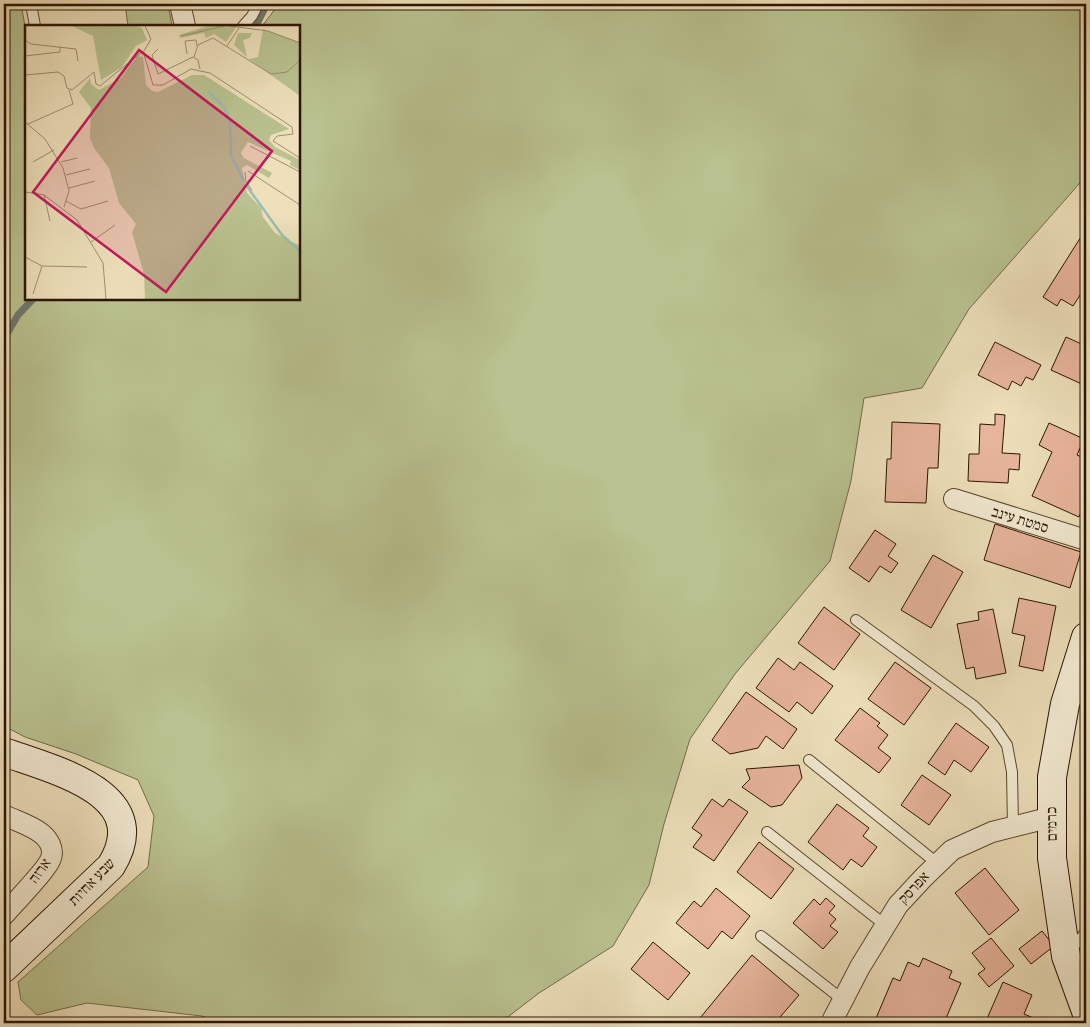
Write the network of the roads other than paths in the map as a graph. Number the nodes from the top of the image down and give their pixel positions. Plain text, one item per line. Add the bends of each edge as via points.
1 (31, 4) edge
2 (180, 4) edge
3 (258, 4) edge
4 (35, 25) edge
5 (185, 25) edge
6 (244, 25) edge
7 (954, 499) dead end
8 (1086, 540) edge
9 (856, 620) dead end
10 (1086, 637) edge
11 (4, 752) edge
12 (809, 760) dead end
13 (4, 815) edge
14 (1052, 817) junction
15 (1012, 827) junction
16 (766, 832) dead end
17 (938, 864) junction
18 (4, 915) edge
19 (885, 925) junction
20 (1086, 932) edge
21 (761, 936) dead end
22 (1066, 956) junction
23 (4, 968) edge
24 (843, 1000) junction
25 (1086, 1011) edge
26 (831, 1023) edge

1 - 4 lane
2 - 5 street
3 - 6 lane
7 - 8 street, סמטת עינב
9 - 15 lane via 974,706 994,726 1007,745 1012,772
10 - 14 street, כרמים via 1066,704 1055,759
11 - 23 street, שבע אחיות via 85,782 98,791 116,811 122,834 111,866
12 - 17 lane
13 - 18 street, ארזה via 42,834 50,843 52,853 48,865
14 - 15 street, אפרסק
14 - 22 street, כרמים via 1052,858
15 - 17 street, אפרסק via 952,850
16 - 19 lane
17 - 19 street, אפרסק via 898,905
19 - 24 street, אפרסק
20 - 22 lane
21 - 24 lane
22 - 25 street, כרמים
24 - 26 street, אפרסק

